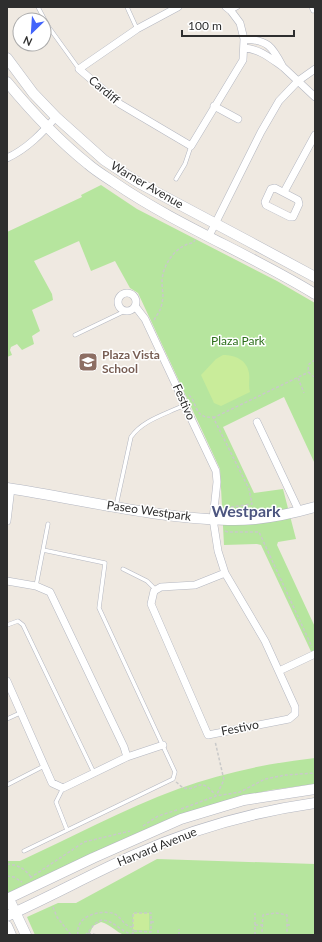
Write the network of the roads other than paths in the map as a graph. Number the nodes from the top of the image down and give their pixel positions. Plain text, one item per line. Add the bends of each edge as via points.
1 (38, 7) edge
2 (127, 7) edge
3 (178, 7) edge
4 (238, 7) edge
5 (311, 7) edge
6 (228, 9) edge
7 (313, 12) dead end
8 (137, 29) junction
9 (244, 39) junction
10 (262, 41) junction
11 (244, 48) junction
12 (258, 51) junction
13 (7, 58) edge
14 (283, 67) junction
15 (79, 69) junction
16 (315, 69) edge
17 (298, 81) junction
18 (7, 82) edge
19 (315, 97) edge
20 (214, 106) junction
21 (56, 117) junction
22 (238, 120) dead end
23 (47, 127) junction
24 (315, 135) edge
25 (191, 146) junction
26 (7, 158) edge
27 (176, 179) dead end
28 (284, 192) junction
29 (215, 223) junction
30 (209, 236) junction
31 (315, 277) edge
32 (315, 294) edge
33 (135, 306) junction
34 (125, 311) junction
35 (76, 335) dead end
36 (186, 408) junction
37 (257, 422) dead end
38 (9, 488) edge
39 (116, 507) junction
40 (315, 507) edge
41 (299, 512) junction
42 (213, 520) junction
43 (7, 521) edge
44 (48, 524) dead end
45 (43, 550) junction
46 (123, 569) dead end
47 (225, 572) junction
48 (7, 581) edge
49 (36, 586) junction
50 (156, 590) junction
51 (7, 625) edge
52 (315, 654) edge
53 (279, 671) junction
54 (7, 681) edge
55 (20, 713) junction
56 (7, 719) edge
57 (163, 745) junction
58 (127, 757) junction
59 (44, 766) junction
60 (94, 773) junction
61 (7, 785) edge
62 (63, 788) junction
63 (315, 789) edge
64 (315, 803) edge
65 (67, 830) junction
66 (24, 851) dead end
67 (8, 899) edge
68 (11, 914) edge
69 (7, 926) edge
70 (11, 935) edge
71 (26, 935) edge

1 - 15 lane via 48,26
2 - 8 lane
3 - 8 street, Cardiff
4 - 6 lane
5 - 7 lane
6 - 9 street via 240,24
8 - 15 street, Cardiff
9 - 10 street
9 - 11 street
10 - 12 street
10 - 14 street via 275,52
11 - 12 street
11 - 20 street via 243,60
12 - 14 street
13 - 21 street, Warner Avenue via 34,94
14 - 17 street
15 - 25 street, Cardiff via 120,104
16 - 17 street
17 - 19 street
17 - 29 street via 279,101
18 - 23 street, Warner Avenue
20 - 22 street
20 - 25 street
21 - 23 street
21 - 29 street, Warner Avenue via 104,160 128,176
23 - 26 street via 25,148
23 - 30 street, Warner Avenue via 88,164 135,197
24 - 28 street
25 - 27 lane
28 - 28 street via 272,189 266,205 293,217 299,204 298,200
29 - 30 street
29 - 31 street, Warner Avenue
30 - 32 street, Warner Avenue
33 - 34 street
33 - 34 street, Festivo via 135,297 130,293 124,293 119,297 118,303
33 - 36 street, Festivo via 145,319
34 - 35 lane
36 - 39 lane via 180,407 136,430 132,437
36 - 42 street, Festivo via 216,471
37 - 41 street
38 - 39 street, Paseo Westpark
38 - 43 street
39 - 42 street, Paseo Westpark
40 - 41 street, Paseo Westpark
41 - 42 street, Paseo Westpark via 258,518
42 - 47 street, Festivo via 218,551
44 - 45 lane
45 - 49 lane
45 - 57 lane via 105,563 99,608
46 - 50 lane via 147,581
47 - 50 street via 196,585 161,587
47 - 53 street, Festivo
48 - 49 street
49 - 58 street via 50,592
50 - 53 street, Festivo via 151,604 208,735 289,719 295,714 295,707
51 - 60 lane via 18,621 23,626
52 - 53 street
54 - 55 street
55 - 56 lane
55 - 59 street
57 - 58 street
57 - 65 lane via 175,772 173,779
58 - 60 street
59 - 61 lane
59 - 62 street via 52,783
60 - 62 street
62 - 65 lane via 56,802
63 - 67 street, Harvard Avenue via 244,800 181,819
64 - 68 street, Harvard Avenue via 244,816 178,838 134,855
65 - 66 lane
67 - 68 street
68 - 71 street
69 - 70 street

